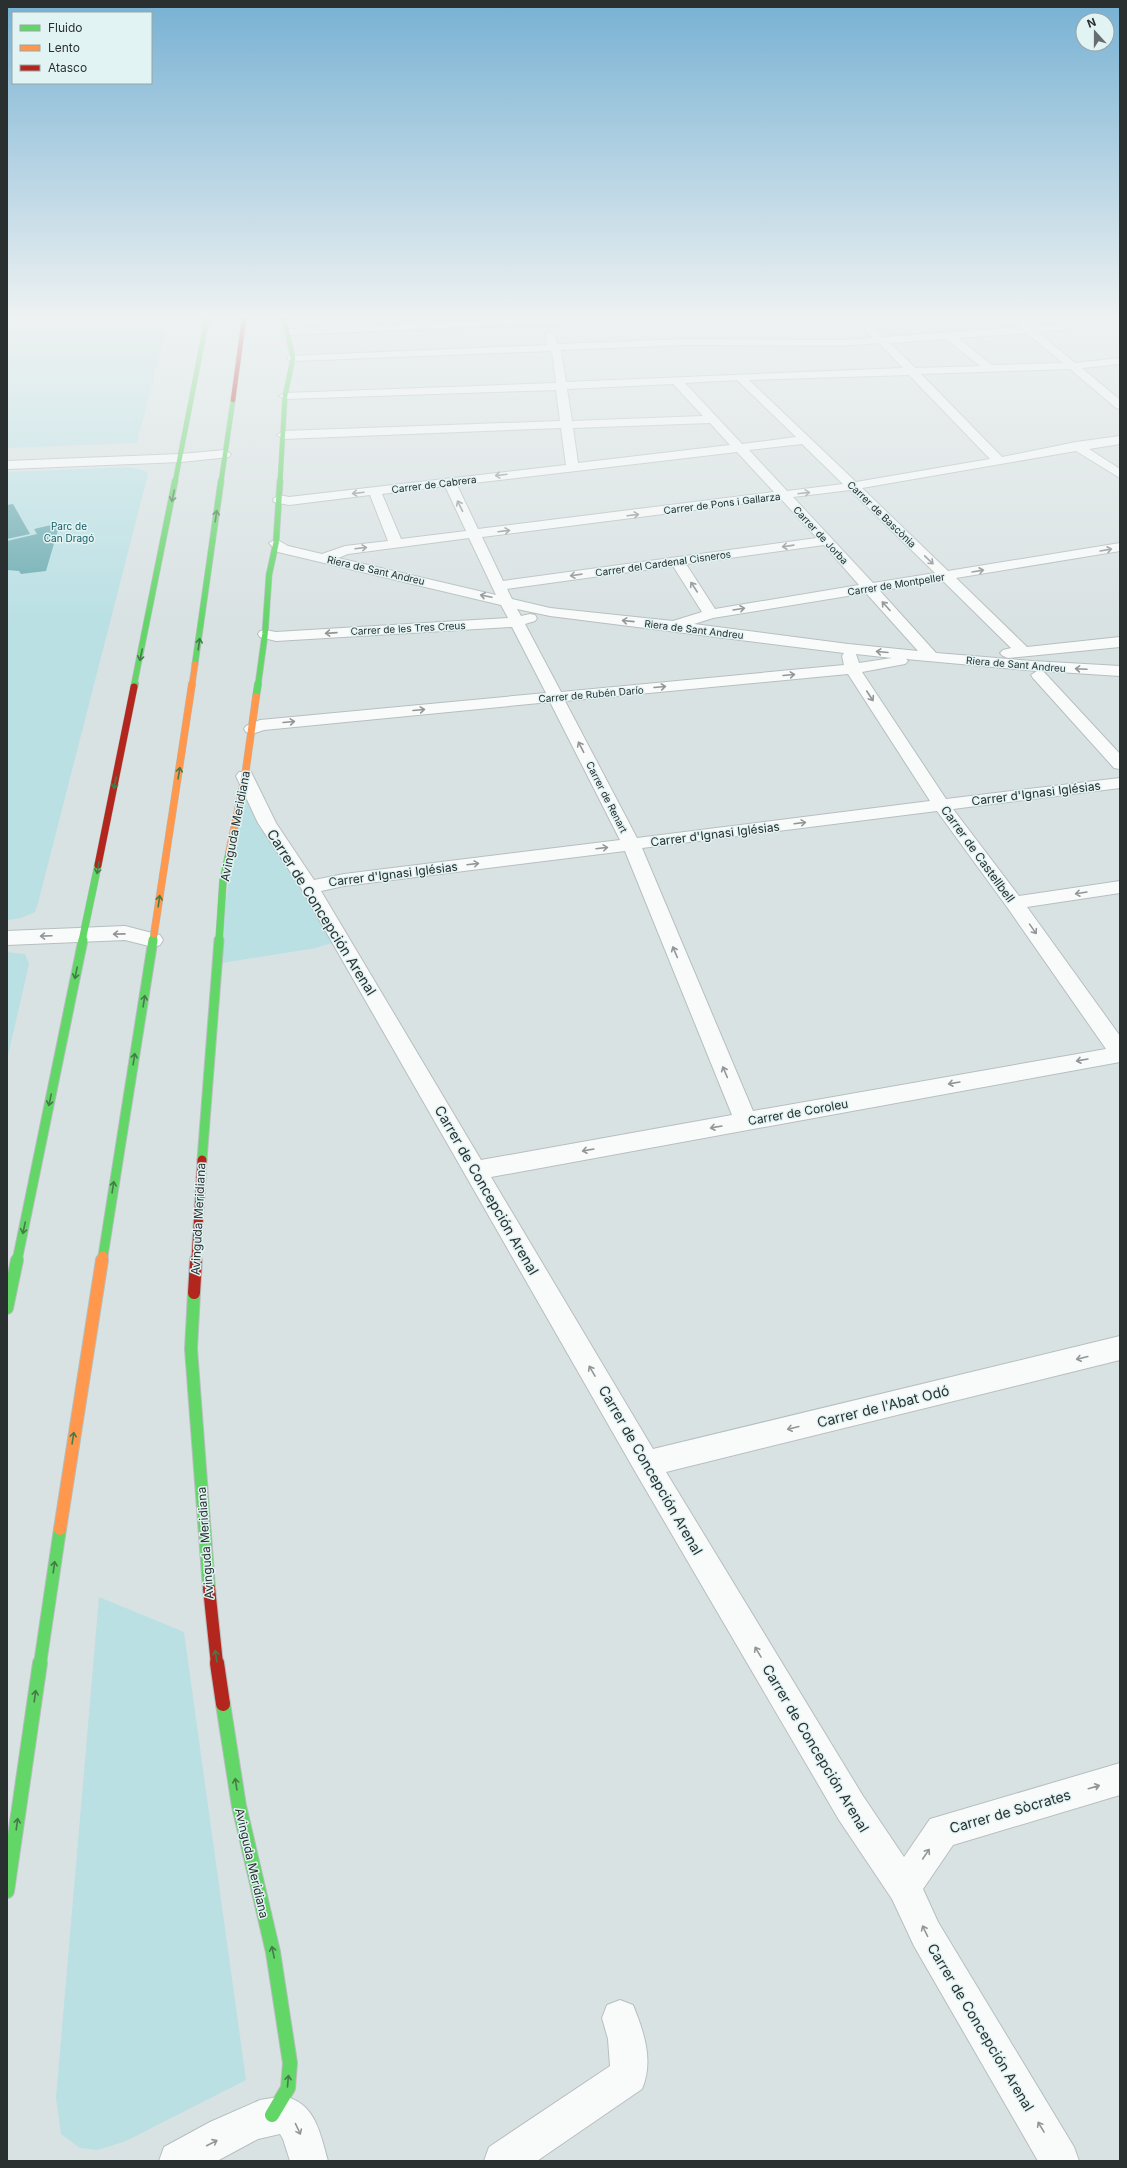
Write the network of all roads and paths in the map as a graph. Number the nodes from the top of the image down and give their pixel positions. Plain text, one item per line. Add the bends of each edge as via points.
1 (188, 420) edge
2 (230, 420) edge
3 (284, 420) edge
4 (566, 420) edge
5 (685, 420) edge
6 (715, 420) edge
7 (784, 420) edge
8 (959, 420) edge
9 (566, 425) junction
10 (283, 435) junction
11 (804, 440) junction
12 (1120, 440) edge
13 (1076, 446) junction
14 (738, 447) junction
15 (225, 454) junction
16 (181, 458) junction
17 (999, 461) junction
18 (7, 465) edge
19 (572, 467) junction
20 (1120, 474) edge
21 (449, 482) junction
22 (854, 486) junction
23 (375, 491) junction
24 (784, 495) junction
25 (279, 499) junction
26 (475, 535) junction
27 (827, 541) junction
28 (276, 543) junction
29 (396, 544) junction
30 (1120, 547) edge
31 (324, 558) junction
32 (677, 561) junction
33 (947, 576) junction
34 (499, 586) junction
35 (870, 588) junction
36 (507, 600) junction
37 (550, 612) junction
38 (711, 614) junction
39 (517, 622) junction
40 (674, 626) junction
41 (265, 634) junction
42 (1120, 642) edge
43 (848, 649) junction
44 (1023, 651) junction
45 (931, 656) junction
46 (957, 659) junction
47 (852, 669) junction
48 (1120, 671) edge
49 (1039, 675) dead end
50 (556, 697) junction
51 (252, 729) junction
52 (1120, 764) edge
53 (245, 776) junction
54 (1120, 783) edge
55 (941, 805) junction
56 (631, 844) junction
57 (1120, 887) edge
58 (310, 888) junction
59 (1014, 903) junction
60 (84, 935) junction
61 (7, 938) edge
62 (154, 940) junction
63 (1120, 1053) edge
64 (746, 1121) junction
65 (476, 1170) junction
66 (7, 1308) edge
67 (1120, 1348) edge
68 (646, 1464) junction
69 (1120, 1779) edge
70 (904, 1887) junction
71 (7, 1890) edge
72 (620, 2018) dead end
73 (272, 2115) junction
74 (178, 2161) edge
75 (309, 2161) edge
76 (503, 2161) edge
77 (1060, 2161) edge

1 - 16 main road
2 - 15 main road
3 - 10 main road, Avinguda Meridiana
4 - 9 street
5 - 9 street
6 - 14 street, Carrer de Jorba
7 - 11 street, Carrer de Bascònia
8 - 17 street
9 - 10 street
9 - 19 street
10 - 25 main road, Avinguda Meridiana
11 - 14 street, Carrer de Cabrera
11 - 22 street, Carrer de Bascònia
12 - 13 street, Carrer de Pons i Gallarza
13 - 17 street, Carrer de Pons i Gallarza
13 - 20 street
14 - 19 street, Carrer de Cabrera
14 - 24 street, Carrer de Jorba
15 - 16 street
62 -> 15 main road
16 - 18 street
16 -> 60 main road
17 - 22 street, Carrer de Pons i Gallarza
19 -> 21 street, Carrer de Cabrera
21 - 23 street, Carrer de Cabrera
26 -> 21 street, Carrer de Renart
24 -> 22 street, Carrer de Pons i Gallarza
22 -> 33 street, Carrer de Bascònia
23 -> 25 street, Carrer de Cabrera via 289,501
23 - 29 street
26 -> 24 street, Carrer de Pons i Gallarza
24 - 27 street, Carrer de Jorba
25 - 28 main road, Avinguda Meridiana
26 - 29 street, Carrer de Pons i Gallarza
26 - 34 street, Carrer de Renart
27 -> 32 street, Carrer del Cardenal Cisneros
27 - 35 street, Carrer de Jorba
28 - 31 street, Riera de Sant Andreu via 283,549
28 - 41 main road, Avinguda Meridiana via 269,575
31 -> 29 street, Carrer de Pons i Gallarza via 345,550
33 -> 30 street, Carrer de Montpeller
36 -> 31 street, Riera de Sant Andreu
32 -> 34 street, Carrer del Cardenal Cisneros
38 -> 32 street
33 - 35 street, Carrer de Montpeller
33 - 44 street, Carrer de Bascònia
34 - 36 street, Carrer de Renart
38 -> 35 street, Carrer de Montpeller
45 -> 35 street, Carrer de Jorba
36 - 37 street, Riera de Sant Andreu
36 - 39 street, Carrer de Renart
37 - 39 street, Carrer de les Tres Creus
40 -> 37 street, Riera de Sant Andreu
38 - 40 street, Carrer de Montpeller
39 -> 41 street, Carrer de les Tres Creus via 282,636
39 - 50 street, Carrer de Renart
40 - 43 street, Riera de Sant Andreu
41 - 51 main road, Avinguda Meridiana
42 - 44 street
45 -> 43 street, Riera de Sant Andreu
43 - 47 street, Carrer de Castellbell
44 - 46 street
45 - 46 street, Riera de Sant Andreu
45 - 47 street, Carrer de Rubén Darío
48 -> 46 street, Riera de Sant Andreu
50 -> 47 street, Carrer de Rubén Darío
47 -> 55 street, Carrer de Castellbell
49 - 52 street
51 -> 50 street, Carrer de Rubén Darío via 279,722
56 -> 50 street, Carrer de Renart
51 - 53 main road, Avinguda Meridiana
53 - 58 street, Carrer de Concepción Arenal via 267,823
73 -> 53 main road, Avinguda Meridiana via 288,2088 290,2063 273,1952 239,1806 212,1631 191,1349 206,1091 223,881
54 - 55 street, Carrer d'Ignasi Iglésias
56 -> 55 street, Carrer d'Ignasi Iglésias
55 - 59 street, Carrer de Castellbell
58 -> 56 street, Carrer d'Ignasi Iglésias via 318,884 344,880
64 -> 56 street, Carrer de Renart
57 -> 59 street
58 - 65 street, Carrer de Concepción Arenal
59 -> 63 street, Carrer de Castellbell
60 -> 61 street
62 -> 60 street via 125,933
60 -> 66 main road
71 -> 62 main road via 70,1456
63 -> 64 street, Carrer de Coroleu
64 -> 65 street, Carrer de Coroleu
68 -> 65 street, Carrer de Concepción Arenal
67 -> 68 street, Carrer de l'Abat Odó
70 -> 68 street, Carrer de Concepción Arenal via 851,1808
70 -> 69 street, Carrer de Sòcrates via 942,1831
77 -> 70 street, Carrer de Concepción Arenal via 926,1934
72 - 76 street via 630,2060 629,2076
74 -> 73 street
73 -> 75 street via 284,2115 294,2120

